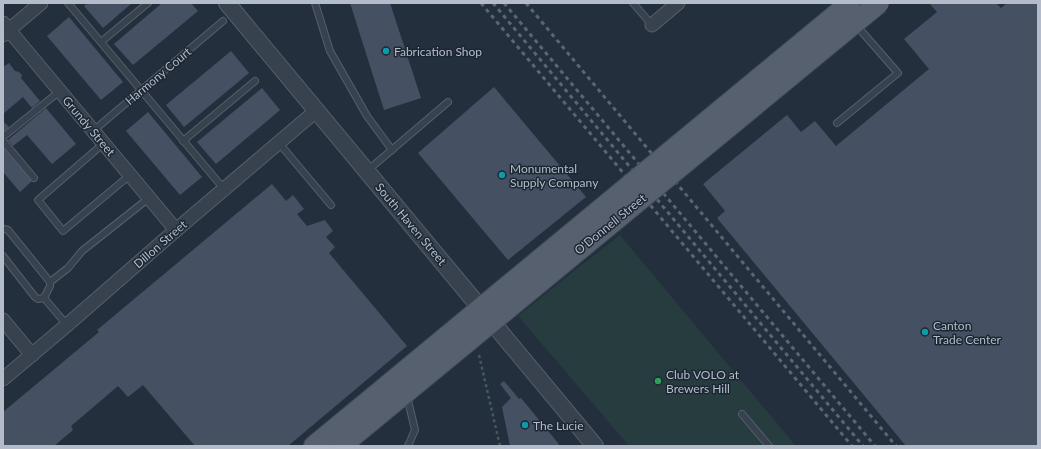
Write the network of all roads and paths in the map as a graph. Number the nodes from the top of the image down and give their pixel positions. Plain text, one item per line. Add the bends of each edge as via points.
1 (41, 3) edge
2 (68, 3) edge
3 (148, 3) edge
4 (227, 3) edge
5 (315, 3) edge
6 (633, 3) edge
7 (678, 3) edge
8 (863, 3) edge
9 (880, 3) edge
10 (849, 9) edge
11 (223, 21) dead end
12 (652, 25) joint
13 (5, 29) edge
14 (101, 42) junction
15 (255, 81) dead end
16 (140, 90) junction
17 (60, 91) junction
18 (448, 102) dead end
19 (317, 110) junction
20 (837, 123) dead end
21 (93, 131) junction
22 (3, 137) edge
23 (183, 141) junction
24 (3, 142) edge
25 (278, 142) junction
26 (104, 143) junction
27 (392, 150) junction
28 (367, 171) junction
29 (130, 175) junction
30 (34, 178) dead end
31 (224, 189) junction
32 (149, 198) junction
33 (330, 205) dead end
34 (3, 229) edge
35 (176, 230) junction
36 (3, 256) edge
37 (50, 282) junction
38 (44, 298) junction
39 (482, 310) junction
40 (3, 320) edge
41 (67, 325) junction
42 (478, 351) dead end
43 (32, 354) junction
44 (3, 379) edge
45 (376, 406) junction
46 (742, 414) dead end
47 (314, 446) edge
48 (342, 446) edge
49 (408, 446) edge
50 (500, 446) edge
51 (595, 446) edge
52 (769, 446) edge

1 - 13 street
2 - 14 lane
3 - 14 lane
4 - 19 street, South Haven Street
5 - 27 lane via 330,51 367,116
6 - 12 lane
7 - 12 street
8 - 10 street, O'Donnell Street
9 - 45 main road, O'Donnell Street, bridge
10 - 20 lane via 898,73
10 - 39 street, O'Donnell Street
10 - 45 main road, O'Donnell Street, bridge
11 - 16 lane, Harmony Court
13 - 17 street, Grundy Street
14 - 16 lane
15 - 23 lane
16 - 21 lane, Harmony Court
16 - 23 lane
17 - 21 street, Grundy Street
17 - 22 lane
18 - 27 lane
19 - 25 street, Dillon Street
19 - 28 street, South Haven Street
21 - 26 street, Grundy Street
23 - 31 lane
24 - 30 lane
25 - 31 street, Dillon Street
25 - 33 lane
26 - 29 street, Grundy Street
26 - 29 lane via 38,200 63,231
27 - 28 lane
28 - 39 street, South Haven Street
29 - 32 street, Grundy Street
31 - 35 street, Dillon Street
32 - 35 street, Grundy Street
32 - 37 lane via 82,251 68,268
34 - 37 lane via 8,230
35 - 41 street, Dillon Street
36 - 38 lane via 35,297 38,300
37 - 38 lane
38 - 41 lane
39 - 49 lane via 403,376 415,430
39 - 51 street, South Haven Street
40 - 43 street
41 - 43 street, Dillon Street
42 - 50 path
43 - 44 street, Dillon Street
45 - 47 main road, O'Donnell Street
45 - 48 main road, O'Donnell Street
46 - 52 lane

